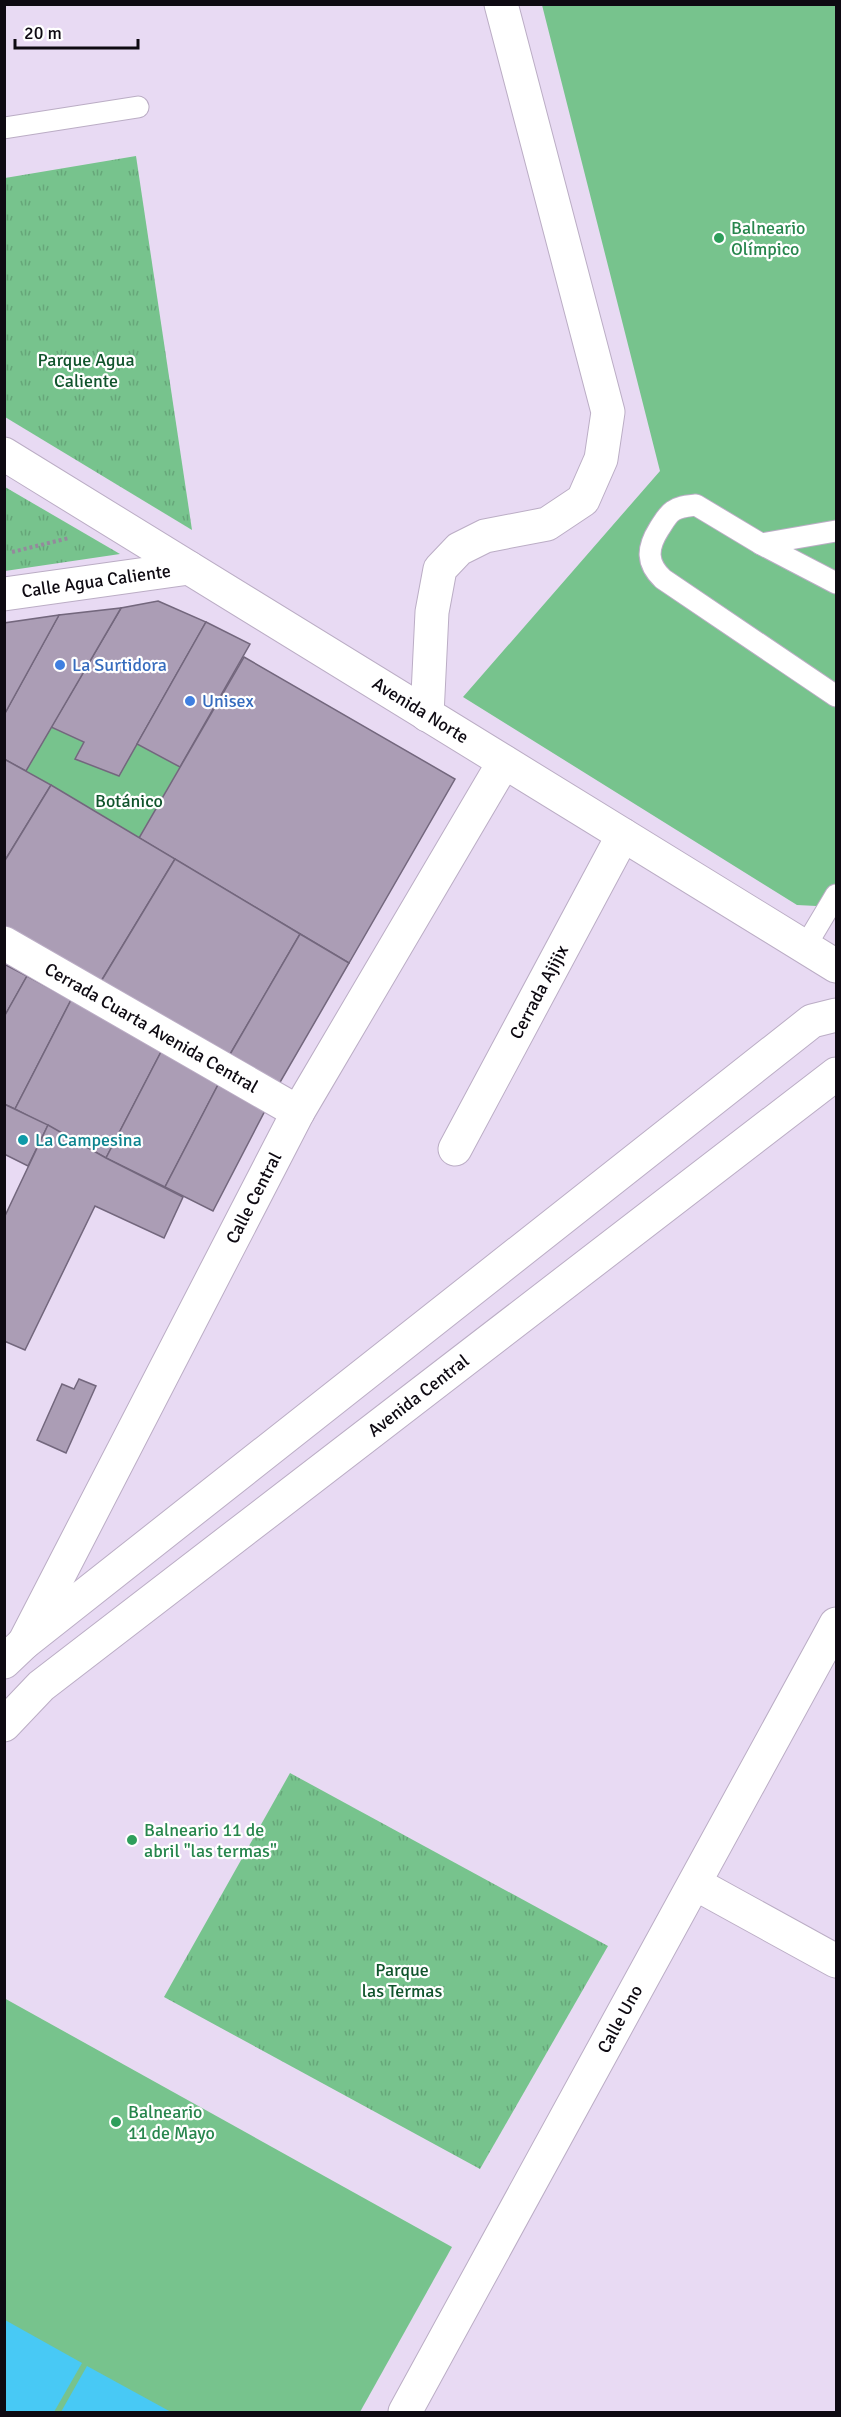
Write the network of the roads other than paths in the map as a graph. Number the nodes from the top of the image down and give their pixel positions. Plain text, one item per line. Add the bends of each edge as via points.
1 (501, 4) edge
2 (138, 107) dead end
3 (4, 128) edge
4 (4, 454) edge
5 (837, 531) edge
6 (761, 544) junction
7 (189, 568) junction
8 (837, 583) edge
9 (4, 594) edge
10 (837, 696) edge
11 (427, 715) junction
12 (504, 762) junction
13 (623, 835) junction
14 (837, 895) edge
15 (4, 943) edge
16 (805, 947) junction
17 (837, 966) edge
18 (837, 1015) edge
19 (837, 1074) edge
20 (298, 1112) junction
21 (455, 1149) dead end
22 (837, 1624) edge
23 (14, 1653) edge
24 (4, 1725) edge
25 (696, 1884) junction
26 (837, 1961) edge
27 (405, 2412) edge

1 - 11 street via 608,412 601,459 583,500 547,524 485,536 459,549 441,570 432,612
2 - 3 lane
4 - 7 street, Avenida Norte
5 - 6 lane
6 - 8 lane
6 - 10 lane via 707,510 696,505 684,506 665,519 649,548 650,560 663,579
7 - 9 street, Calle Agua Caliente
7 - 11 street, Avenida Norte
11 - 12 street, Avenida Norte
12 - 13 street, Avenida Norte
12 - 20 street, Calle Central
13 - 16 street, Avenida Norte
13 - 21 street, Cerrada Ajijix
14 - 16 lane
15 - 20 street, Cerrada Cuarta Avenida Central
16 - 17 street, Avenida Norte
18 - 23 street via 812,1022
19 - 24 street, Avenida Central via 41,1686
20 - 23 street, Calle Central
22 - 25 street, Calle Uno
25 - 26 street
25 - 27 street, Calle Uno

